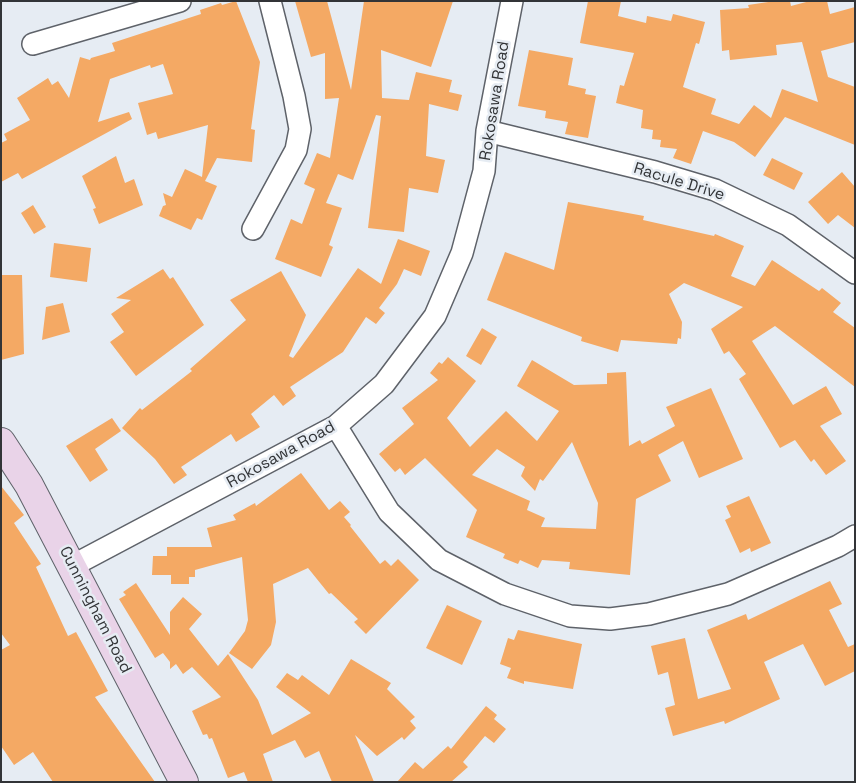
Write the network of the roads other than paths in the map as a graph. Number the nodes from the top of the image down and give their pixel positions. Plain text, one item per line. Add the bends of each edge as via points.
1 (180, 1) edge
2 (270, 1) edge
3 (512, 1) edge
4 (33, 44) dead end
5 (486, 131) junction
6 (253, 229) dead end
7 (855, 272) edge
8 (336, 426) junction
9 (1, 442) edge
10 (855, 536) edge
11 (72, 566) junction
12 (184, 782) edge

1 - 4 street
2 - 6 street via 300,129 296,150
3 - 5 street, Rokosawa Road
5 - 7 street, Racule Drive via 715,190 788,225
5 - 8 street, Rokosawa Road via 484,171 462,253 435,316 384,384
8 - 10 street via 388,512 439,560 504,594 570,616 610,619 649,614 728,594
8 - 11 street, Rokosawa Road
9 - 11 main road, Cunningham Road via 29,485
11 - 12 main road, Cunningham Road

